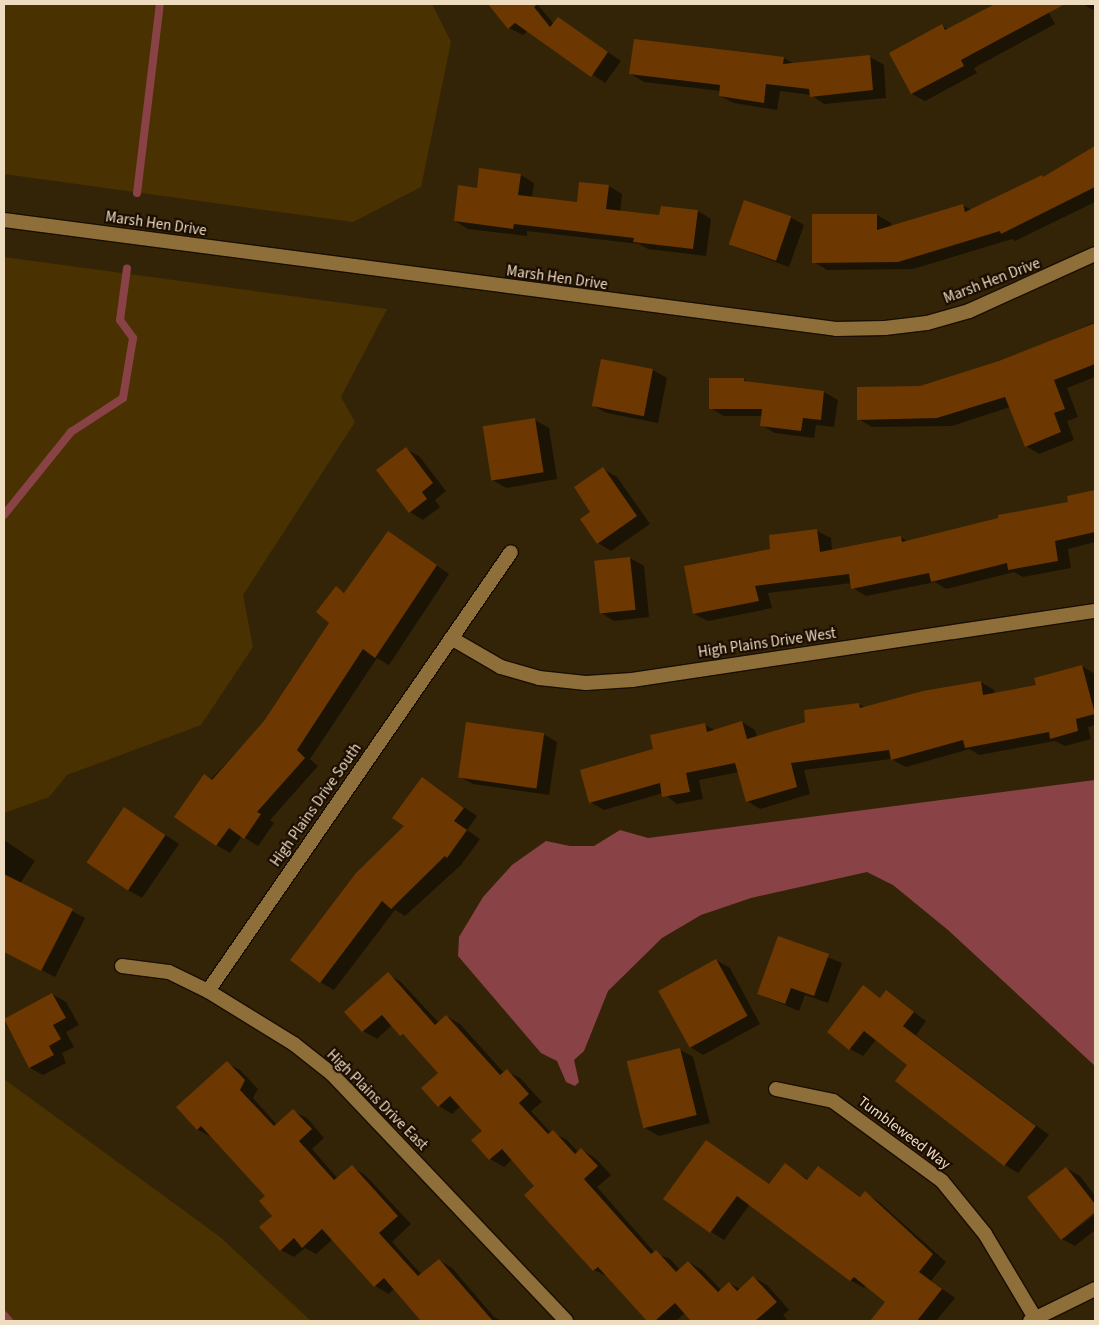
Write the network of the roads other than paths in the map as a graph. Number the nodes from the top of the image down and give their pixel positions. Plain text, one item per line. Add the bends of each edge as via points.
1 (4, 220) edge
2 (1095, 254) edge
3 (511, 552) dead end
4 (1095, 611) edge
5 (451, 638) junction
6 (122, 966) dead end
7 (208, 991) junction
8 (776, 1089) dead end
9 (1095, 1289) edge
10 (1033, 1319) edge
11 (566, 1321) edge

1 - 2 street, Marsh Hen Drive via 836,329 893,327 969,311
3 - 5 street, High Plains Drive South
4 - 5 street, High Plains Drive West via 642,678 586,683 539,678 502,667
5 - 7 street, High Plains Drive South
6 - 7 street, High Plains Drive East via 169,972
7 - 11 street, High Plains Drive East via 294,1044 332,1074
8 - 10 street, Tumbleweed Way via 833,1101 942,1181 985,1234
9 - 10 street

